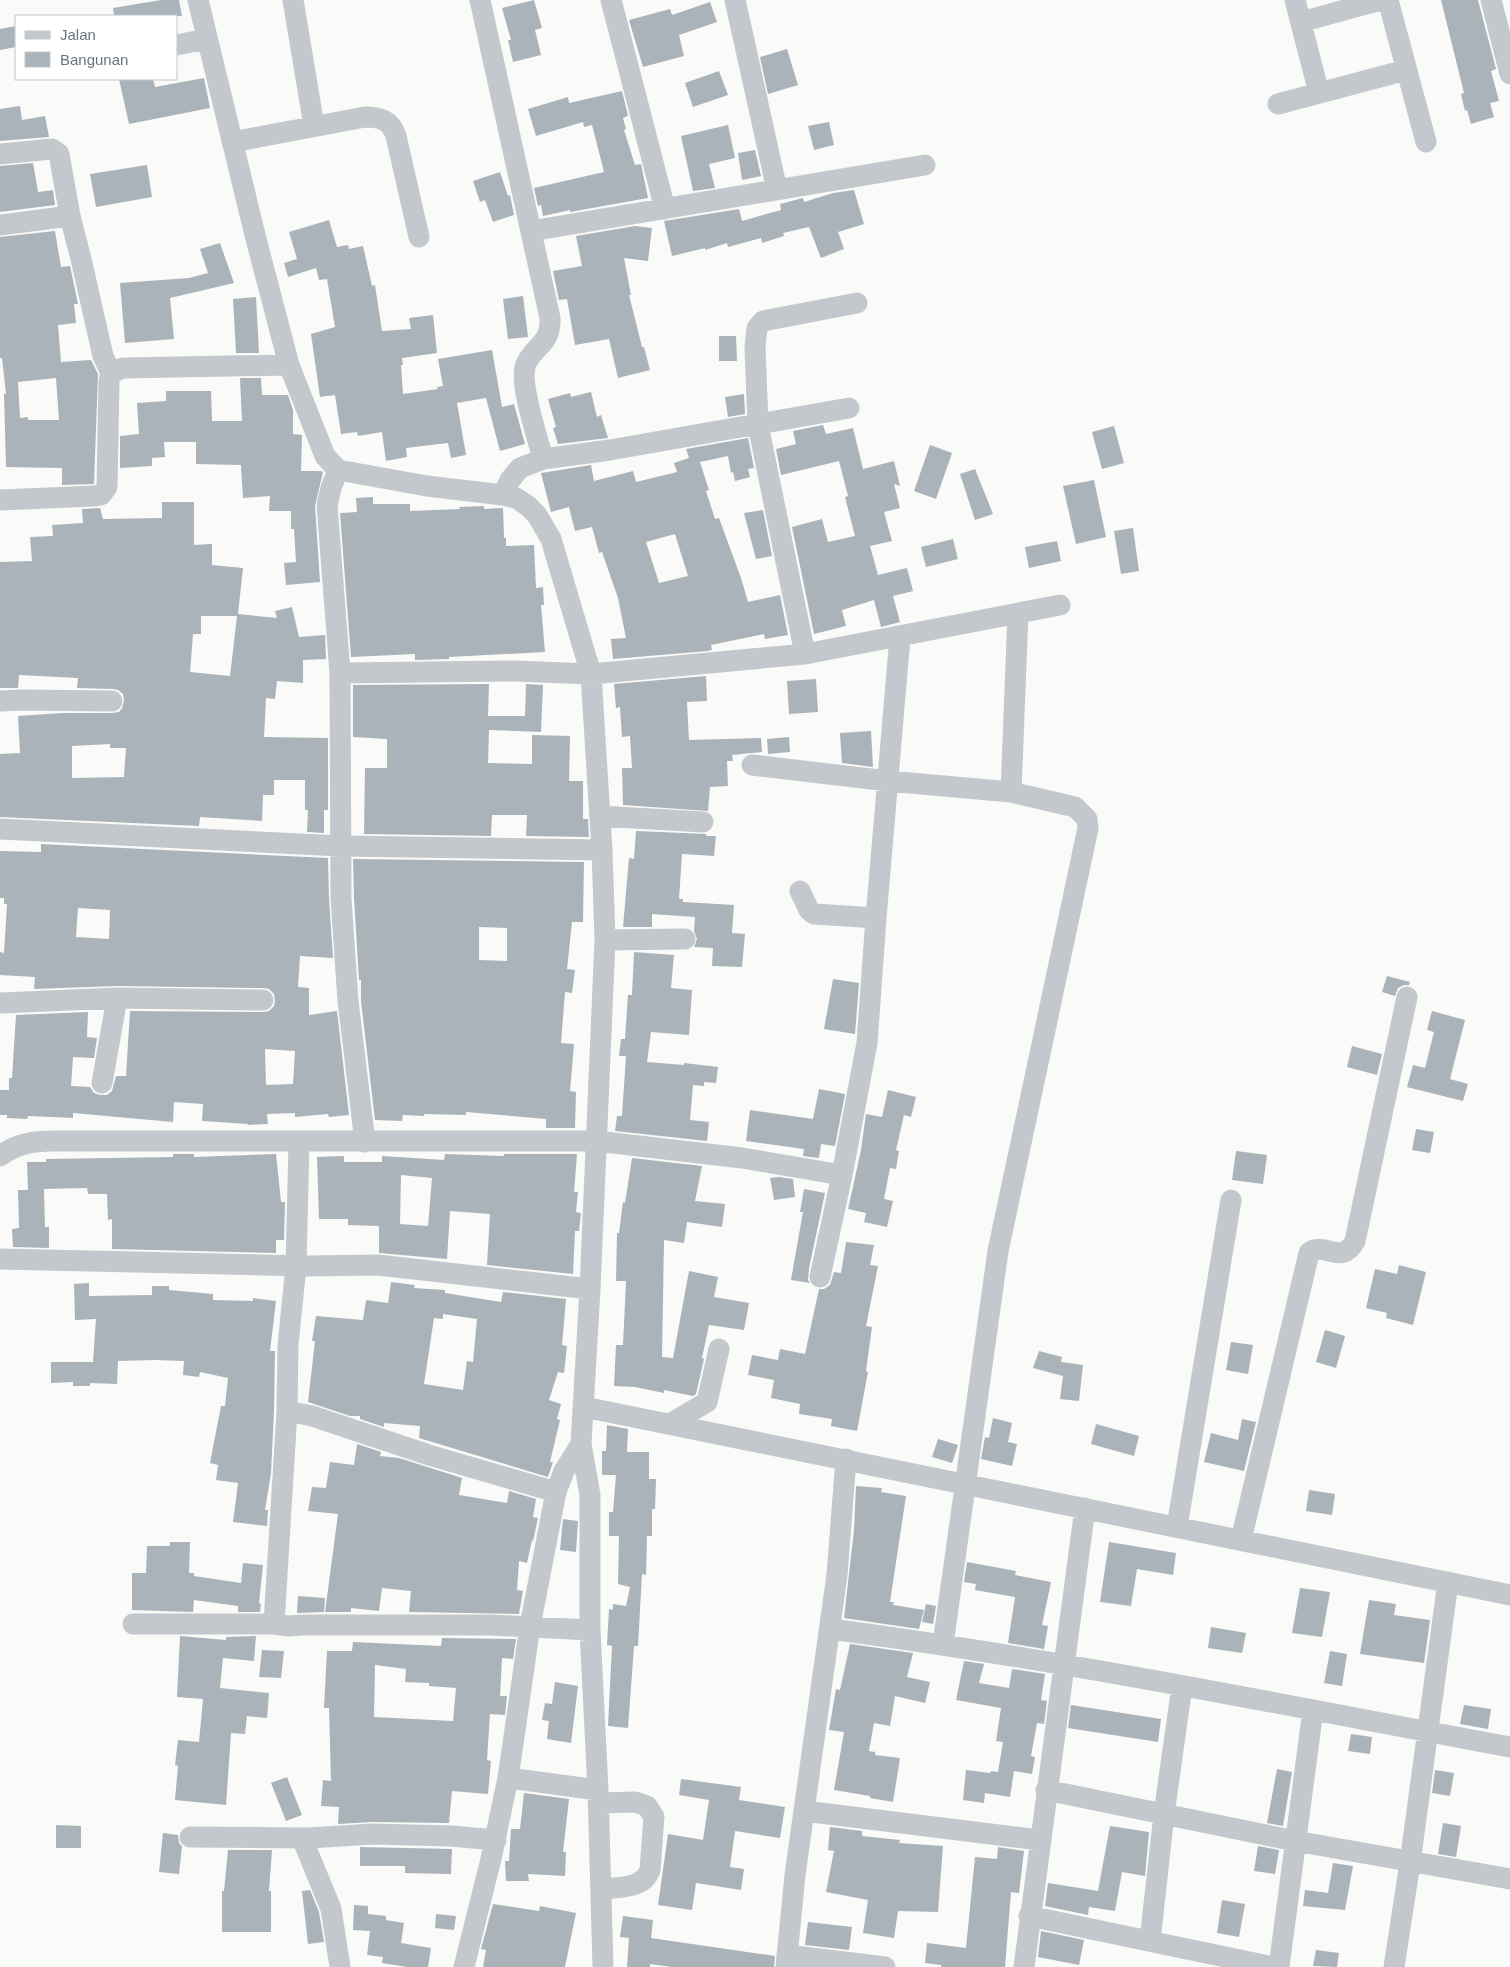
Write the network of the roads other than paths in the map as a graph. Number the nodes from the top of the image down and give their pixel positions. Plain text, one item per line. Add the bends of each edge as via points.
1 (198, 0) edge
2 (293, 0) edge
3 (480, 0) edge
4 (612, 0) edge
5 (735, 0) edge
6 (1295, 0) edge
7 (1381, 0) edge
8 (1388, 0) edge
9 (1491, 0) edge
10 (1301, 22) junction
11 (207, 39) junction
12 (178, 45) edge
13 (1406, 70) junction
14 (1510, 74) edge
15 (1318, 94) junction
16 (1278, 104) dead end
17 (314, 126) junction
18 (232, 142) junction
19 (1426, 142) dead end
20 (0, 154) edge
21 (925, 165) dead end
22 (776, 190) junction
23 (666, 209) junction
24 (70, 216) junction
25 (0, 225) edge
26 (531, 232) junction
27 (419, 237) dead end
28 (858, 303) dead end
29 (289, 365) junction
30 (111, 373) junction
31 (849, 408) dead end
32 (758, 425) junction
33 (543, 459) junction
34 (338, 470) junction
35 (503, 495) junction
36 (0, 500) edge
37 (1060, 605) dead end
38 (1018, 613) junction
39 (900, 637) junction
40 (805, 654) junction
41 (340, 673) junction
42 (591, 674) junction
43 (112, 700) dead end
44 (0, 701) edge
45 (752, 765) dead end
46 (888, 781) junction
47 (1011, 792) junction
48 (600, 816) junction
49 (703, 822) dead end
50 (0, 829) edge
51 (341, 846) junction
52 (602, 850) junction
53 (800, 891) dead end
54 (876, 918) junction
55 (685, 939) dead end
56 (605, 940) junction
57 (1407, 997) dead end
58 (117, 998) junction
59 (263, 1000) dead end
60 (0, 1003) edge
61 (102, 1083) dead end
62 (309, 1141) junction
63 (365, 1142) junction
64 (596, 1142) junction
65 (0, 1156) edge
66 (842, 1175) junction
67 (1231, 1200) dead end
68 (0, 1259) edge
69 (309, 1266) junction
70 (820, 1277) dead end
71 (590, 1290) junction
72 (719, 1349) dead end
73 (584, 1407) junction
74 (299, 1413) junction
75 (670, 1424) junction
76 (581, 1444) junction
77 (846, 1459) junction
78 (965, 1485) junction
79 (556, 1492) junction
80 (1085, 1508) junction
81 (1176, 1527) junction
82 (1242, 1540) junction
83 (1448, 1582) junction
84 (1510, 1594) edge
85 (133, 1624) dead end
86 (288, 1625) junction
87 (530, 1626) junction
88 (830, 1629) junction
89 (590, 1630) junction
90 (942, 1644) junction
91 (1064, 1664) junction
92 (1182, 1686) junction
93 (1313, 1710) junction
94 (1427, 1731) junction
95 (1510, 1746) edge
96 (508, 1778) junction
97 (1046, 1790) junction
98 (598, 1796) junction
99 (804, 1811) junction
100 (1164, 1814) junction
101 (190, 1837) dead end
102 (305, 1838) junction
103 (496, 1840) junction
104 (1040, 1840) junction
105 (1295, 1841) junction
106 (1410, 1863) junction
107 (1510, 1880) edge
108 (602, 1889) junction
109 (1030, 1916) junction
110 (1150, 1941) junction
111 (786, 1961) edge
112 (340, 1967) edge
113 (464, 1967) edge
114 (603, 1967) edge
115 (885, 1967) edge
116 (1024, 1967) edge
117 (1274, 1967) edge
118 (1279, 1967) edge
119 (1394, 1967) edge

1 - 11 street
2 - 17 street
3 - 26 street
4 - 23 street
5 - 22 street
6 - 10 street
7 - 10 street
8 - 13 street
9 - 14 street
10 - 15 street
11 - 12 street
11 - 18 street
13 - 15 street
13 - 19 street
15 - 16 street
17 - 18 street
17 - 27 street via 376,117 394,129
18 - 29 street
20 - 24 street via 56,150 61,159
21 - 22 street
22 - 23 street
23 - 26 street
24 - 25 street
24 - 30 street
26 - 33 street via 550,329 522,375
28 - 32 street via 760,324 755,347
29 - 30 street via 123,368
29 - 34 street via 321,448
30 - 36 street via 107,482 101,495
31 - 32 street
32 - 33 street
32 - 40 street
33 - 35 street via 520,468
34 - 35 street
34 - 41 street via 327,505
35 - 42 street via 528,506 545,526
37 - 38 street
38 - 39 street
38 - 47 street
39 - 40 street
39 - 46 street
40 - 42 street
41 - 42 street via 516,671
41 - 51 street
42 - 48 street
43 - 44 street
45 - 46 street
46 - 47 street
46 - 54 street
47 - 78 street via 1075,806 1087,819 1088,828 998,1251
48 - 49 street
48 - 52 street
50 - 51 street
51 - 52 street
51 - 63 street via 348,1001
52 - 56 street
53 - 54 street via 814,914
54 - 66 street via 867,1043
55 - 56 street
56 - 64 street
57 - 82 street via 1357,1236 1353,1245 1343,1253 1317,1249 1309,1254
58 - 59 street
58 - 60 street
58 - 61 street
62 - 63 street
62 - 65 street via 39,1141 19,1145
62 - 69 street
63 - 64 street
64 - 66 street via 742,1158
64 - 71 street
66 - 70 street
67 - 81 street
68 - 69 street
69 - 71 street via 378,1265
69 - 74 street via 288,1345
71 - 73 street
72 - 75 street via 706,1402
73 - 75 street
73 - 76 street
74 - 79 street
74 - 86 street
75 - 77 street
76 - 79 street via 564,1471
76 - 89 street via 590,1495
77 - 78 street
77 - 88 street
78 - 80 street
78 - 90 street
79 - 87 street
80 - 81 street
80 - 91 street
81 - 82 street
82 - 83 street
83 - 84 street
83 - 94 street
85 - 86 street
86 - 87 street
87 - 89 street
87 - 96 street
88 - 90 street
88 - 99 street
89 - 98 street
90 - 91 street
91 - 92 street
91 - 97 street
92 - 93 street
92 - 100 street
93 - 94 street
93 - 105 street
94 - 95 street
94 - 106 street
96 - 98 street
96 - 103 street
97 - 100 street
97 - 104 street
98 - 108 street
98 - 108 street via 648,1806 654,1817 648,1877 636,1884
99 - 104 street
99 - 111 street
100 - 105 street
100 - 110 street
101 - 102 street
102 - 103 street via 372,1834
102 - 112 street via 331,1909
103 - 113 street
104 - 109 street
105 - 106 street
105 - 118 street
106 - 107 street
106 - 119 street
108 - 114 street
109 - 110 street
109 - 116 street
110 - 117 street
111 - 115 street

